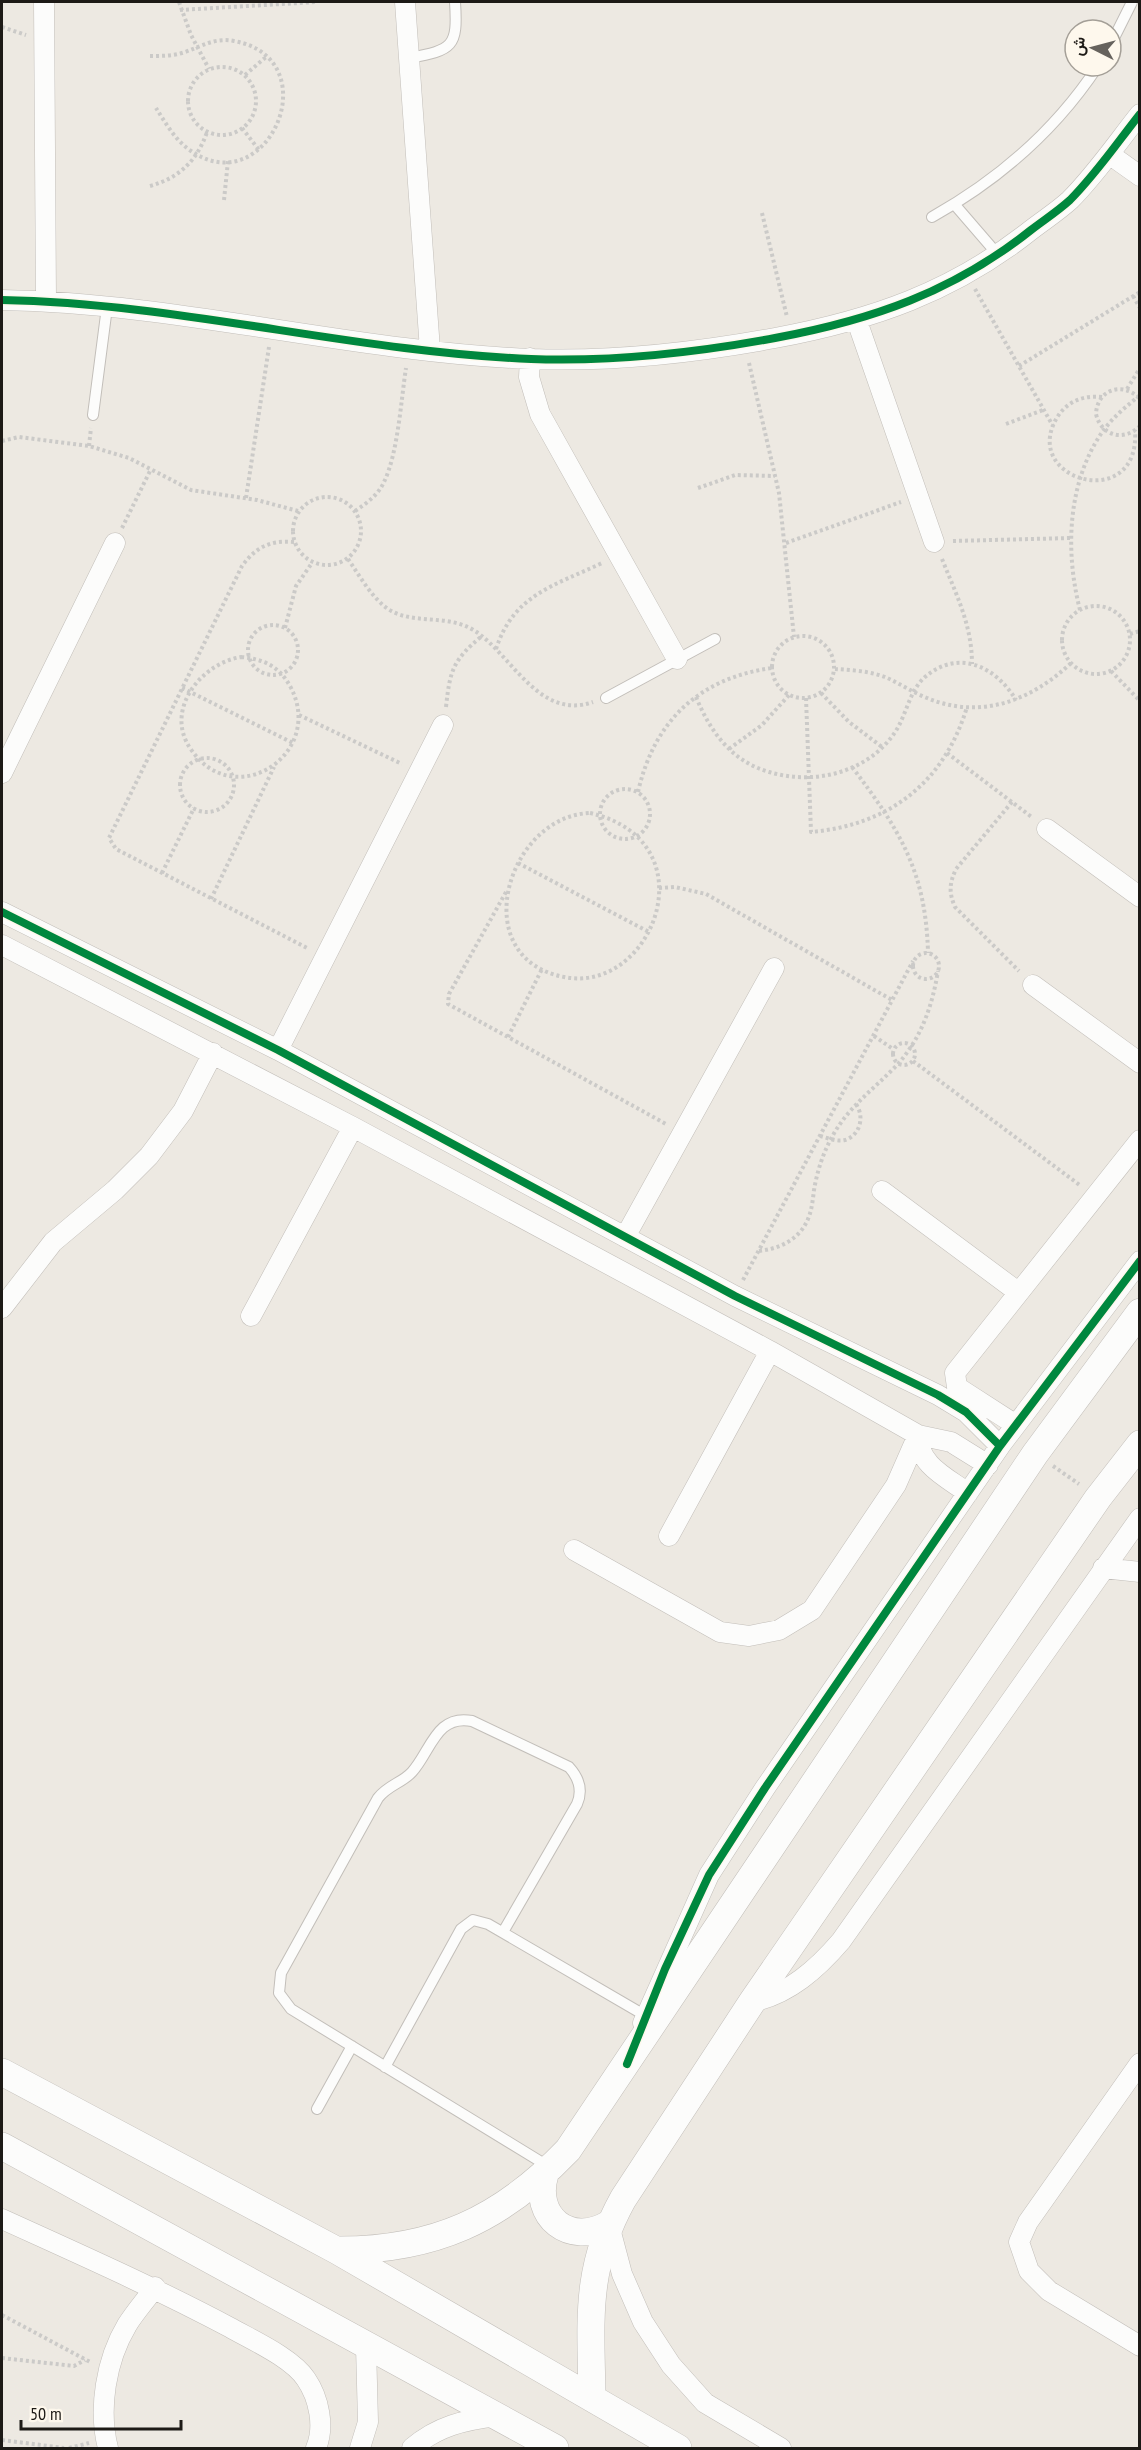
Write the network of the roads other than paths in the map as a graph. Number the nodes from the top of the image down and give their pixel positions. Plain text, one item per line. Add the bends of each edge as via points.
1 (44, 2) edge
2 (405, 2) edge
3 (455, 2) edge
4 (1132, 2) edge
5 (1123, 20) edge
6 (409, 58) junction
7 (1089, 78) edge
8 (1140, 114) edge
9 (1109, 154) junction
10 (1140, 176) edge
11 (955, 205) junction
12 (932, 217) dead end
13 (999, 256) junction
14 (2, 300) edge
15 (46, 301) junction
16 (107, 306) junction
17 (857, 321) junction
18 (430, 350) junction
19 (530, 358) junction
20 (93, 415) dead end
21 (934, 542) road end
22 (115, 543) road end
23 (715, 639) dead end
24 (677, 659) junction
25 (606, 698) road end
26 (443, 724) road end
27 (2, 773) edge
28 (1047, 829) road end
29 (1140, 897) edge
30 (2, 912) edge
31 (2, 945) edge
32 (774, 968) dead end
33 (1033, 985) road end
34 (278, 1050) junction
35 (213, 1053) junction
36 (1140, 1064) edge
37 (353, 1127) junction
38 (1140, 1140) edge
39 (882, 1191) dead end
40 (625, 1237) junction
41 (1140, 1261) edge
42 (1018, 1292) junction
43 (2, 1309) edge
44 (1140, 1312) edge
45 (251, 1316) dead end
46 (770, 1351) junction
47 (1016, 1425) junction
48 (918, 1435) junction
49 (1140, 1444) edge
50 (1000, 1446) junction
51 (988, 1465) junction
52 (968, 1493) junction
53 (1140, 1518) edge
54 (669, 1536) dead end
55 (574, 1550) dead end
56 (1103, 1568) junction
57 (1140, 1572) edge
58 (503, 1932) junction
59 (752, 2002) junction
60 (646, 2016) junction
61 (352, 2046) junction
62 (1140, 2063) edge
63 (627, 2064) junction
64 (385, 2067) junction
65 (2, 2072) edge
66 (317, 2109) dead end
67 (2, 2146) edge
68 (548, 2171) junction
69 (2, 2219) edge
70 (609, 2224) junction
71 (336, 2250) junction
72 (155, 2287) junction
73 (366, 2346) junction
74 (1140, 2346) edge
75 (592, 2398) junction
76 (497, 2416) junction
77 (108, 2448) edge
78 (316, 2448) edge
79 (360, 2448) edge
80 (412, 2448) edge
81 (555, 2448) edge
82 (678, 2448) edge
83 (782, 2448) edge

1 - 15 street
2 - 6 street
3 - 6 lane via 453,43 436,53
4 - 5 lane
6 - 18 street
7 - 11 lane via 1038,141
8 - 9 street
9 - 10 street
9 - 13 street via 1069,200
11 - 12 lane
11 - 13 lane
13 - 17 street via 915,300
14 - 15 street
15 - 16 street
16 - 18 street
16 - 20 lane
17 - 19 street via 705,351 614,359
17 - 21 street
18 - 19 street
19 - 24 street via 529,377 540,414
22 - 27 street
23 - 24 lane
24 - 25 lane
26 - 34 street
28 - 29 street
30 - 34 street
31 - 35 street
32 - 40 street
33 - 36 street
34 - 40 street
35 - 37 street
35 - 43 street via 183,1111 157,1147 115,1190 53,1242
37 - 45 street
37 - 46 street
38 - 42 street
39 - 42 street
40 - 50 street via 953,1403
41 - 47 street
42 - 47 street via 958,1368 954,1379 957,1387
44 - 63 main road via 1035,1454
46 - 48 street
46 - 54 street
47 - 50 street
48 - 51 street via 951,1442
48 - 52 street via 921,1456
48 - 55 street via 896,1485 812,1610 779,1630 749,1636 706,1626
49 - 59 main road via 1098,1498
50 - 51 street
51 - 52 street
52 - 60 street via 709,1875
53 - 56 street
56 - 57 street
56 - 59 street via 841,1941 817,1967 784,1991
58 - 60 lane
58 - 61 lane via 577,1804 580,1788 568,1767 472,1721 457,1720 442,1727 411,1774 388,1787 378,1798 281,1973 279,1993 284,2002
58 - 64 lane via 481,1920 473,1920 461,1929
59 - 70 main road
60 - 63 street
61 - 64 lane
61 - 66 lane
62 - 74 street via 1028,2222 1019,2242 1029,2271 1049,2291
63 - 68 main road via 568,2150
64 - 68 lane
65 - 71 main road
67 - 73 main road
68 - 70 main road via 542,2197 551,2218 560,2226 580,2233 600,2230
68 - 71 main road via 493,2213 433,2239 369,2250
69 - 72 street
70 - 75 main road via 592,2280
70 - 83 street via 622,2274 639,2312 671,2365 705,2403
71 - 75 main road
72 - 77 street via 126,2327 109,2372 104,2416
72 - 78 street via 274,2351 306,2378 319,2408
73 - 76 main road
73 - 79 street via 368,2422
75 - 82 main road
76 - 80 street via 461,2421 428,2435
76 - 81 main road

